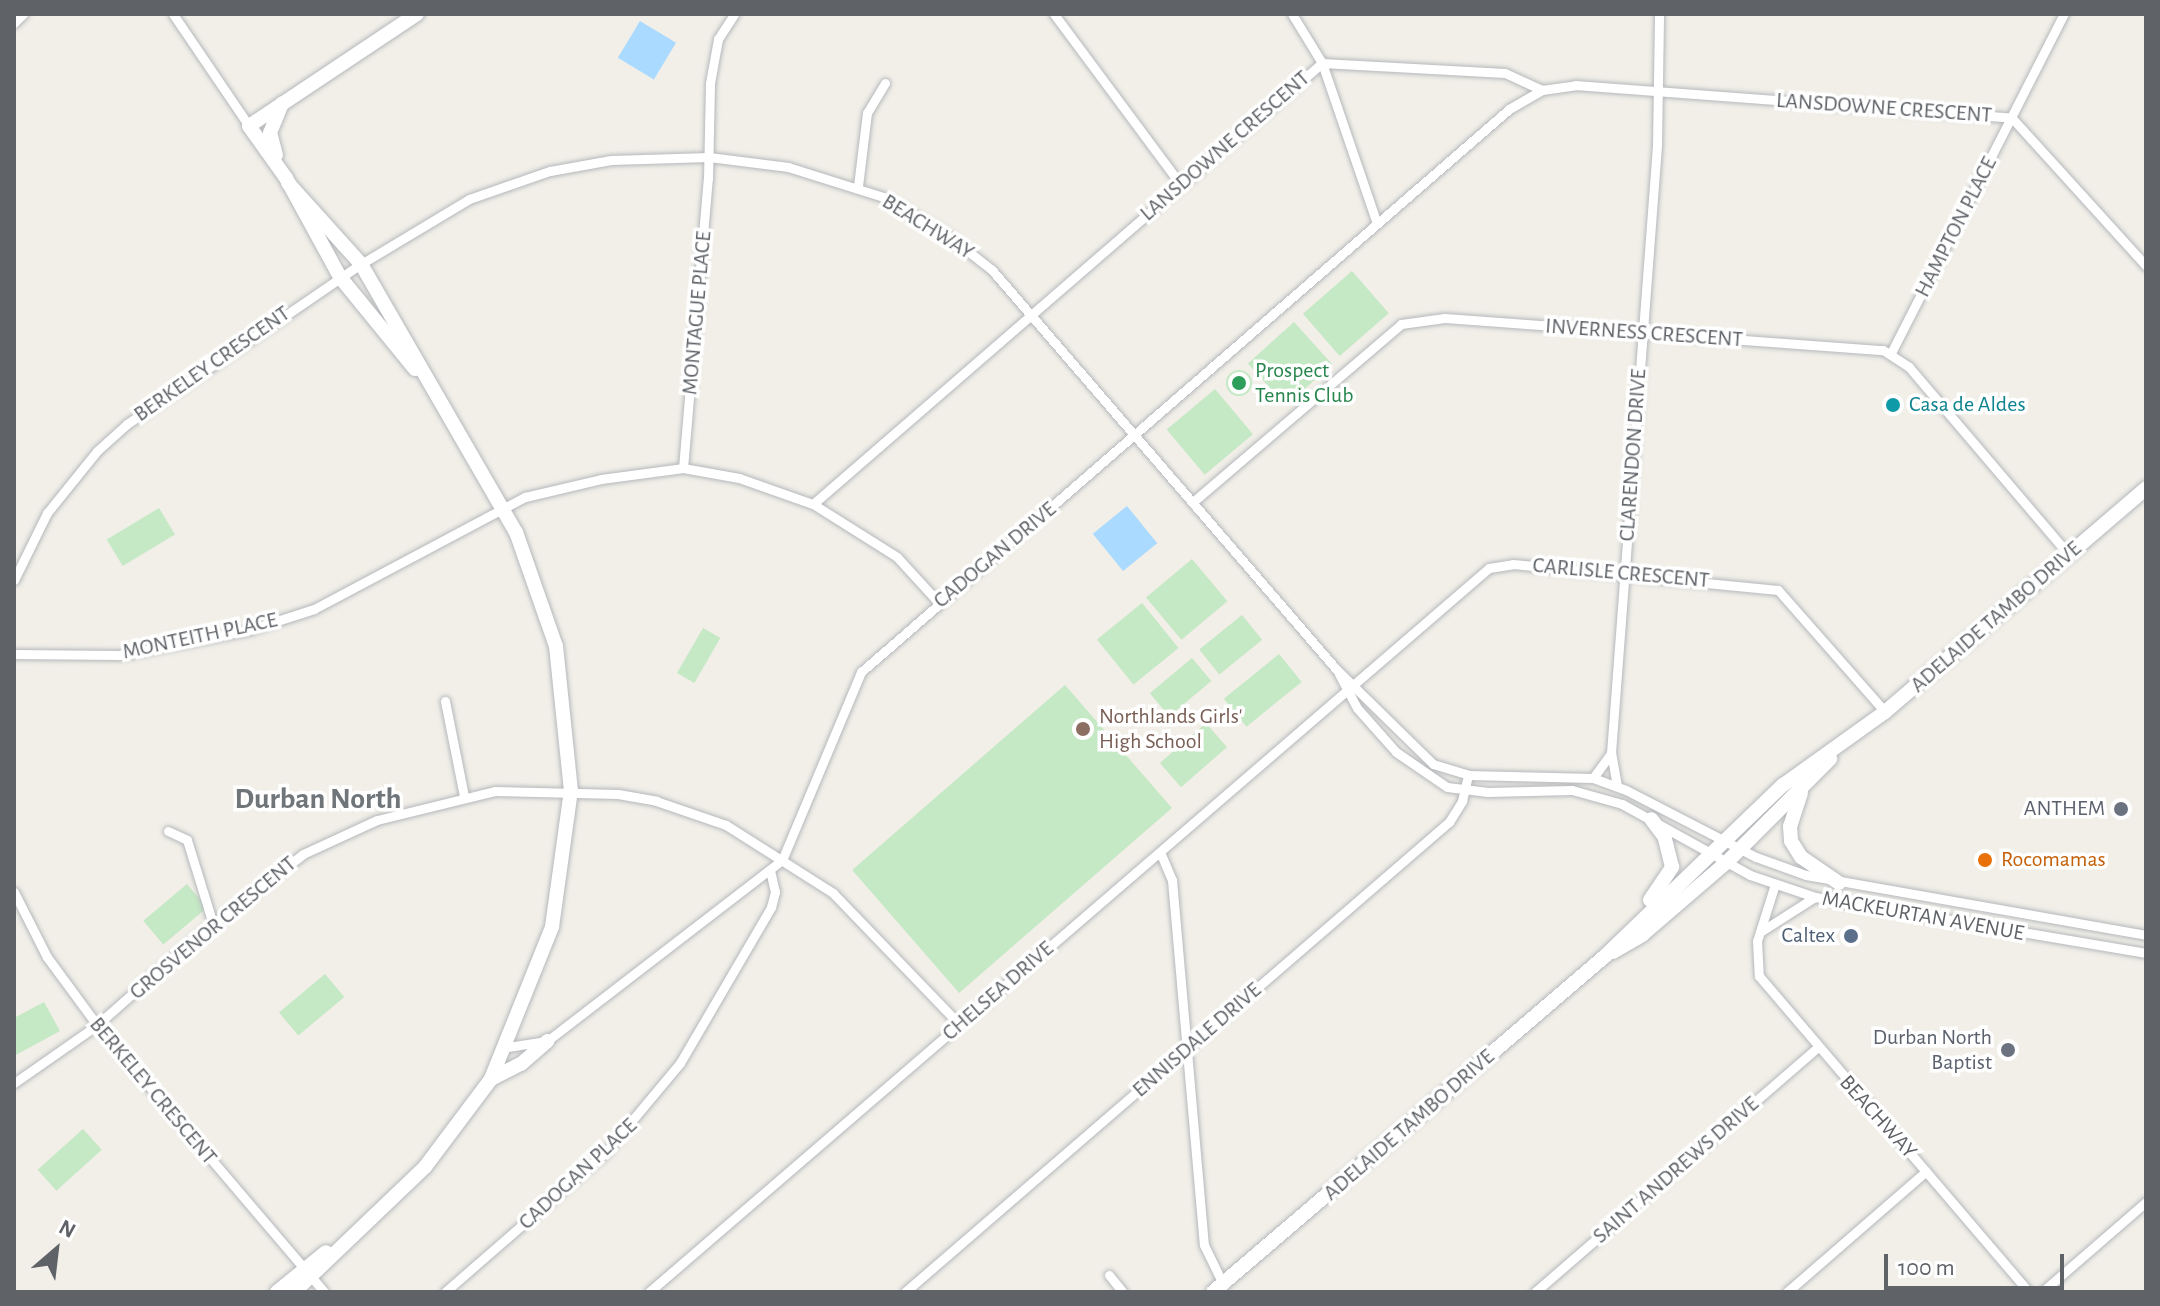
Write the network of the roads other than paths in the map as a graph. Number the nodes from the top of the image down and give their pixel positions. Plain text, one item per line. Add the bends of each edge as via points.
1 (23, 14) edge
2 (173, 14) edge
3 (417, 14) edge
4 (1054, 14) edge
5 (1292, 14) edge
6 (1659, 14) edge
7 (2064, 14) edge
8 (732, 15) edge
9 (14, 23) edge
10 (1322, 63) junction
11 (885, 83) dead end
12 (1542, 90) junction
13 (1658, 90) junction
14 (282, 103) junction
15 (2012, 118) junction
16 (249, 126) junction
17 (709, 157) junction
18 (284, 176) junction
19 (1181, 185) junction
20 (858, 186) junction
21 (1377, 224) junction
22 (361, 264) junction
23 (2146, 266) edge
24 (340, 277) junction
25 (1032, 312) junction
26 (1642, 334) junction
27 (1891, 353) junction
28 (422, 374) junction
29 (1137, 435) junction
30 (683, 468) junction
31 (2146, 488) edge
32 (1194, 501) junction
33 (813, 504) junction
34 (504, 507) junction
35 (2069, 555) junction
36 (1623, 575) junction
37 (14, 580) edge
38 (939, 603) junction
39 (14, 654) edge
40 (1352, 688) junction
41 (445, 701) dead end
42 (1885, 712) junction
43 (1843, 744) junction
44 (1611, 753) junction
45 (1468, 775) junction
46 (1593, 778) junction
47 (1617, 786) junction
48 (1803, 788) junction
49 (571, 790) junction
50 (1465, 791) junction
51 (464, 796) junction
52 (1651, 819) junction
53 (168, 831) dead end
54 (1722, 840) junction
55 (1741, 849) junction
56 (1160, 852) junction
57 (1709, 852) junction
58 (782, 860) junction
59 (1727, 862) junction
60 (770, 871) junction
61 (1839, 883) junction
62 (1775, 884) junction
63 (14, 892) edge
64 (1910, 895) junction
65 (1815, 897) junction
66 (1905, 914) junction
67 (1634, 923) junction
68 (213, 924) junction
69 (1760, 932) junction
70 (2146, 935) edge
71 (2146, 953) edge
72 (1604, 957) junction
73 (959, 1024) junction
74 (97, 1025) junction
75 (547, 1041) junction
76 (508, 1047) junction
77 (1187, 1048) junction
78 (1817, 1048) junction
79 (491, 1079) junction
80 (14, 1083) edge
81 (1926, 1171) junction
82 (2146, 1202) edge
83 (308, 1273) junction
84 (1109, 1275) dead end
85 (1218, 1288) edge
86 (277, 1292) edge
87 (294, 1292) edge
88 (324, 1292) edge
89 (445, 1292) edge
90 (649, 1292) edge
91 (905, 1292) edge
92 (1123, 1292) edge
93 (1535, 1292) edge
94 (1787, 1292) edge
95 (2029, 1292) edge
96 (2042, 1292) edge

1 - 9 street
2 - 16 street
3 - 14 main road
4 - 19 street
5 - 10 street
6 - 13 street, CLARENDON DRIVE
7 - 15 street, HAMPTON PLACE
8 - 17 street, MONTAGUE PLACE via 718,39 713,64
10 - 12 street, LANSDOWNE CRESCENT via 1505,73
10 - 19 street, LANSDOWNE CRESCENT
10 - 21 street
11 - 20 street via 867,113
12 - 13 street, LANSDOWNE CRESCENT via 1576,85
12 - 21 street, CADOGAN DRIVE via 1509,109
13 - 15 street, LANSDOWNE CRESCENT
13 - 26 street, CLARENDON DRIVE
14 - 16 main road
14 - 18 main road via 270,133
15 - 23 street, LANSDOWNE CRESCENT
15 - 27 street, HAMPTON PLACE
16 - 18 main road
17 - 20 street, BEACHWAY via 788,167
17 - 22 street, BEACHWAY via 611,160 519,180 469,199
17 - 30 street, MONTAGUE PLACE
18 - 22 main road
18 - 24 main road
19 - 25 street, LANSDOWNE CRESCENT
20 - 25 street, BEACHWAY via 946,234 992,270
21 - 29 street, CADOGAN DRIVE
22 - 24 street, BERKELEY CRESCENT
22 - 28 main road
24 - 28 main road
24 - 37 street, BERKELEY CRESCENT via 158,398 97,451 47,513
25 - 29 street, BEACHWAY
25 - 33 street, LANSDOWNE CRESCENT
26 - 27 street, INVERNESS CRESCENT
26 - 32 street, INVERNESS CRESCENT via 1412,319
26 - 36 street, CLARENDON DRIVE
27 - 35 street via 1909,367
28 - 34 main road
29 - 32 street, BEACHWAY
29 - 38 street, CADOGAN DRIVE
30 - 33 street, MONTEITH PLACE via 739,478
30 - 34 street, MONTEITH PLACE via 601,479
31 - 35 main road, ADELAIDE TAMBO DRIVE
32 - 40 street, BEACHWAY
33 - 38 street, MONTEITH PLACE via 897,557
34 - 39 street, MONTEITH PLACE via 314,609 249,630 120,655
34 - 49 main road via 533,571 556,646
35 - 42 main road, ADELAIDE TAMBO DRIVE
36 - 40 street, CARLISLE CRESCENT via 1513,564 1489,568
36 - 42 street, CARLISLE CRESCENT via 1778,590
36 - 44 street, CLARENDON DRIVE
38 - 58 street, CADOGAN DRIVE via 870,662 851,686 798,832
40 - 45 street, BEACHWAY via 1421,755
40 - 50 street, BEACHWAY via 1412,768
40 - 56 street, CHELSEA DRIVE
41 - 51 street
42 - 43 main road, ADELAIDE TAMBO DRIVE
43 - 48 main road, ADELAIDE TAMBO DRIVE
43 - 54 main road, ADELAIDE TAMBO DRIVE via 1783,785
44 - 46 street
44 - 47 street, CLARENDON DRIVE
45 - 46 street, BEACHWAY
45 - 50 street, ENNISDALE DRIVE
46 - 47 street, BEACHWAY
47 - 54 street, BEACHWAY
48 - 55 main road, ADELAIDE TAMBO DRIVE
48 - 61 main road via 1790,826 1791,841 1801,857
49 - 51 street, GROSVENOR CRESCENT
49 - 58 street, GROSVENOR CRESCENT via 689,811 726,825
49 - 76 main road via 566,857 552,927
50 - 52 street, BEACHWAY via 1572,790
50 - 77 street, ENNISDALE DRIVE via 1449,822
51 - 68 street, GROSVENOR CRESCENT via 377,820 303,854
52 - 57 street, BEACHWAY
52 - 67 main road via 1664,836 1672,867
53 - 68 street via 187,840
54 - 55 street, MACKEURTAN AVENUE
54 - 57 main road, ADELAIDE TAMBO DRIVE
55 - 59 main road, ADELAIDE TAMBO DRIVE
55 - 61 street, MACKEURTAN AVENUE
56 - 73 street, CHELSEA DRIVE
56 - 77 street via 1172,880
57 - 59 street, MACKEURTAN AVENUE
57 - 67 main road, ADELAIDE TAMBO DRIVE
58 - 60 street, CADOGAN DRIVE
58 - 73 street, GROSVENOR CRESCENT via 850,907
59 - 62 street, MACKEURTAN AVENUE
59 - 72 main road, ADELAIDE TAMBO DRIVE via 1642,935
60 - 75 street, CADOGAN DRIVE
60 - 89 street, CADOGAN PLACE via 774,899 754,939 700,1035 636,1121
61 - 64 street, MACKEURTAN AVENUE
62 - 65 street, MACKEURTAN AVENUE
62 - 69 street, BEACHWAY
63 - 74 street, BERKELEY CRESCENT via 47,957
64 - 66 street
64 - 70 street, MACKEURTAN AVENUE
65 - 66 street, MACKEURTAN AVENUE
65 - 69 street
66 - 71 street, MACKEURTAN AVENUE
67 - 72 main road, ADELAIDE TAMBO DRIVE
68 - 74 street, GROSVENOR CRESCENT
69 - 78 street, BEACHWAY via 1755,965 1759,976
72 - 85 main road, ADELAIDE TAMBO DRIVE
73 - 90 street, CHELSEA DRIVE
74 - 80 street, GROSVENOR CRESCENT
74 - 83 street, BERKELEY CRESCENT
75 - 76 street, CADOGAN DRIVE
75 - 79 main road via 521,1064
76 - 79 main road
77 - 85 street via 1204,1245
77 - 91 street, ENNISDALE DRIVE
78 - 81 street, BEACHWAY
78 - 93 street, SAINT ANDREWS DRIVE
79 - 83 main road via 448,1141
81 - 94 street
81 - 95 street, BEACHWAY
82 - 96 street
83 - 86 main road
83 - 87 main road
83 - 88 street, BERKELEY CRESCENT
84 - 92 street

